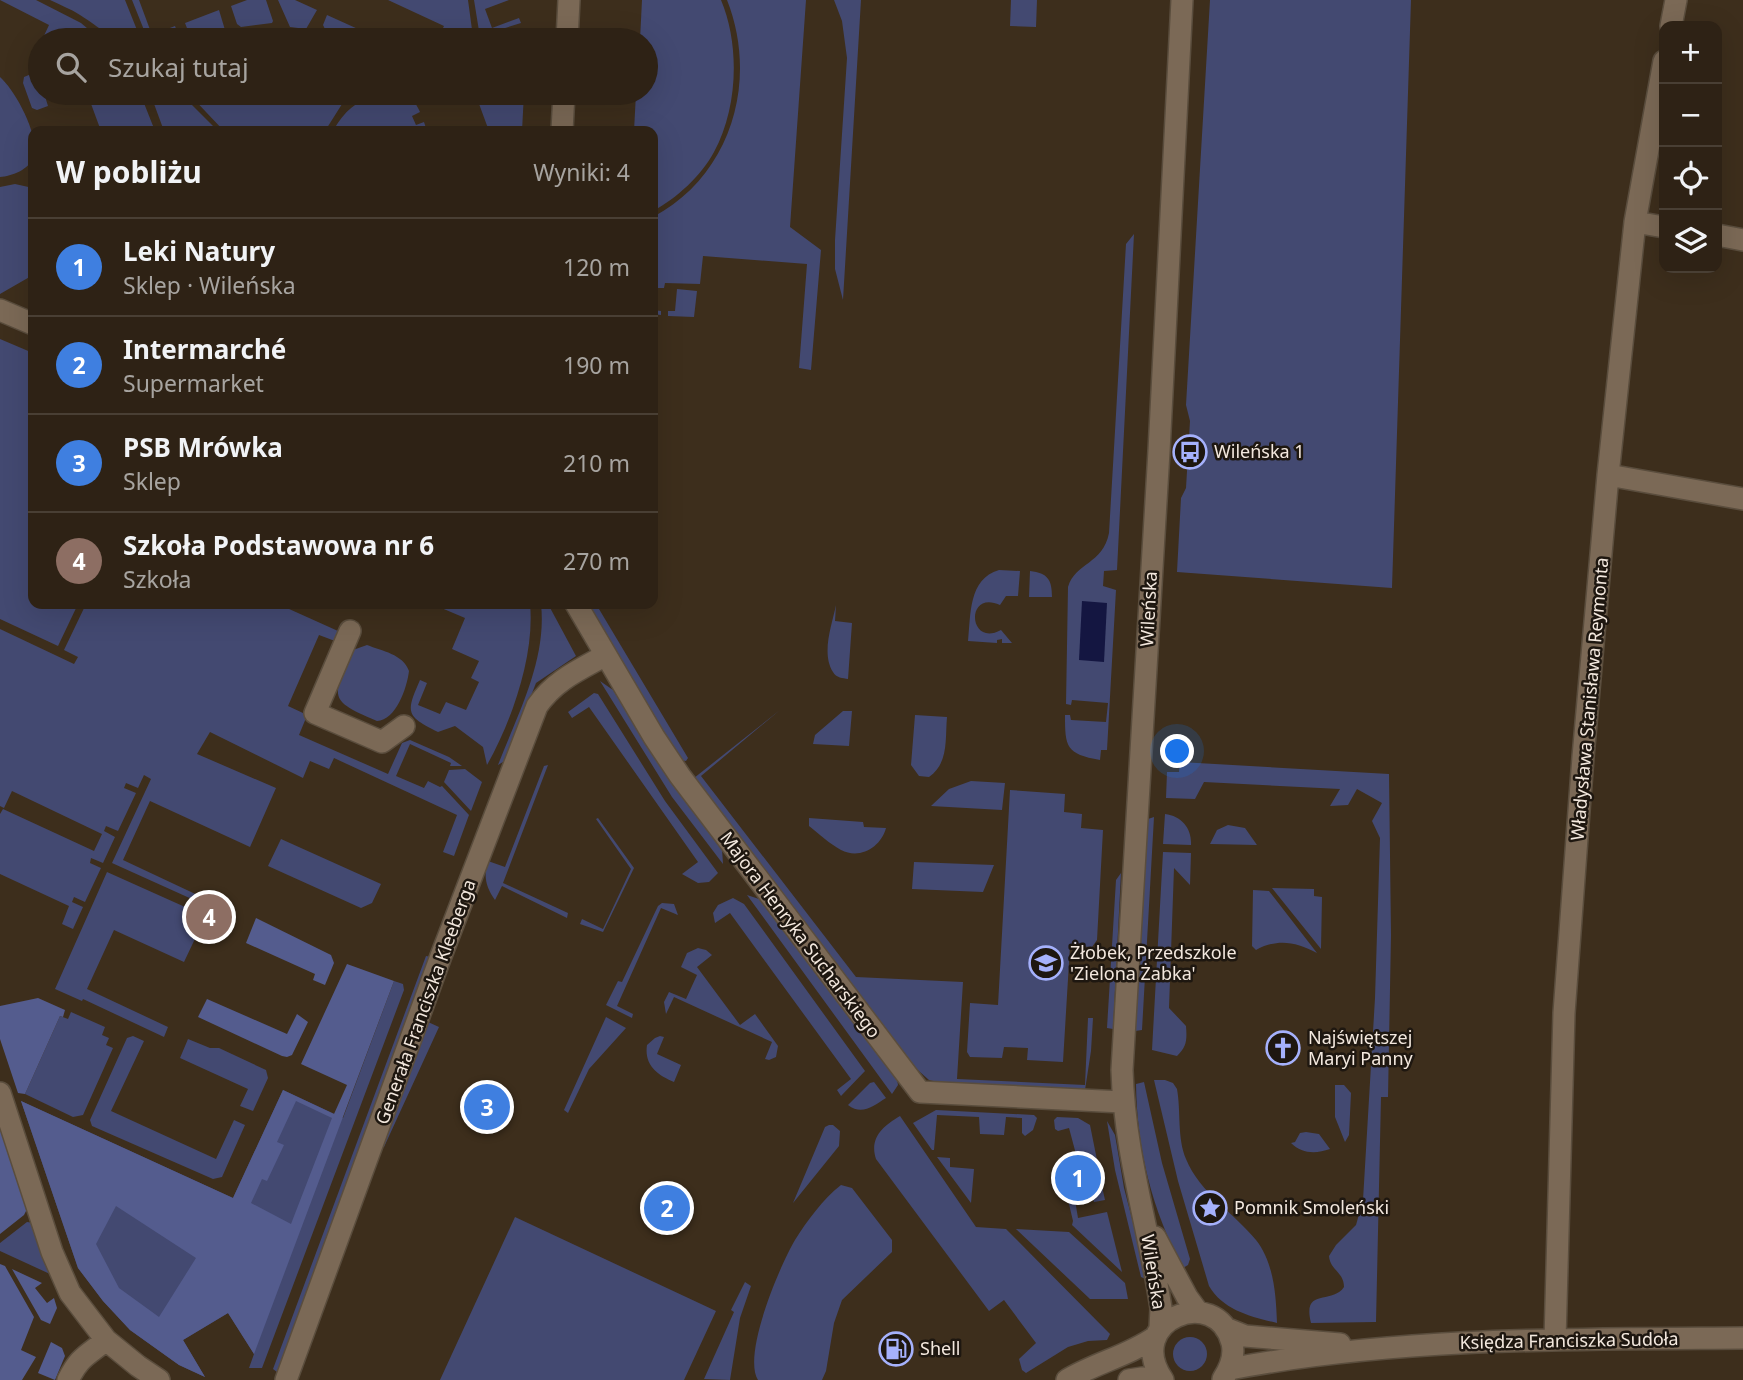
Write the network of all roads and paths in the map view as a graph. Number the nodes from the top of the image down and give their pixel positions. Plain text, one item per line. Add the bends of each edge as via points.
1 (569, 0) edge
2 (1182, 0) edge
3 (1675, 0) edge
4 (1672, 21) edge
5 (568, 28) edge
6 (1660, 84) edge
7 (563, 105) edge
8 (562, 126) edge
9 (1635, 222) junction
10 (1659, 226) edge
11 (1722, 236) edge
12 (1743, 240) edge
13 (0, 310) edge
14 (28, 322) edge
15 (1608, 475) junction
16 (1743, 499) edge
17 (579, 609) edge
18 (350, 631) dead end
19 (606, 655) junction
20 (404, 726) dead end
21 (0, 1093) edge
22 (1122, 1102) junction
23 (1144, 1216) junction
24 (1198, 1312) junction
25 (1225, 1328) junction
26 (1157, 1333) junction
27 (1743, 1338) edge
28 (106, 1340) junction
29 (1555, 1340) junction
30 (1394, 1347) junction
31 (1225, 1377) edge
32 (68, 1380) edge
33 (159, 1380) edge
34 (286, 1380) edge
35 (1067, 1380) edge
36 (1129, 1380) edge
37 (1161, 1380) edge

1 - 5 street
2 - 22 street, Wileńska
3 - 4 street
6 - 9 street, Władysława Stanisława Reymonta
7 - 8 street
9 - 10 street
9 - 15 street, Władysława Stanisława Reymonta
11 - 12 street
13 - 14 street
15 - 16 street
15 - 29 street, Władysława Stanisława Reymonta via 1564,1013
17 - 19 street, Majora Henryka Sucharskiego
18 - 20 street via 316,713 382,742
19 - 22 street, Majora Henryka Sucharskiego via 693,794 920,1092
19 - 34 street, Generała Franciszka Kleeberga via 565,677 537,706
21 - 28 street via 62,1277
22 - 23 street, Wileńska
23 - 24 street, Wileńska
23 - 26 street, Wileńska via 1161,1308
24 - 25 street, Księdza Franciszka Sudoła
24 - 26 street via 1177,1315
25 - 30 street, Księdza Franciszka Sudoła via 1270,1339
25 - 31 street via 1233,1348
26 - 35 street via 1137,1350
26 - 37 street, Wileńska via 1153,1360
27 - 29 street, Księdza Franciszka Sudoła
28 - 32 street via 84,1355
28 - 33 street
29 - 30 street, Księdza Franciszka Sudoła
30 - 31 street, Księdza Franciszka Sudoła via 1268,1361
36 - 37 street

